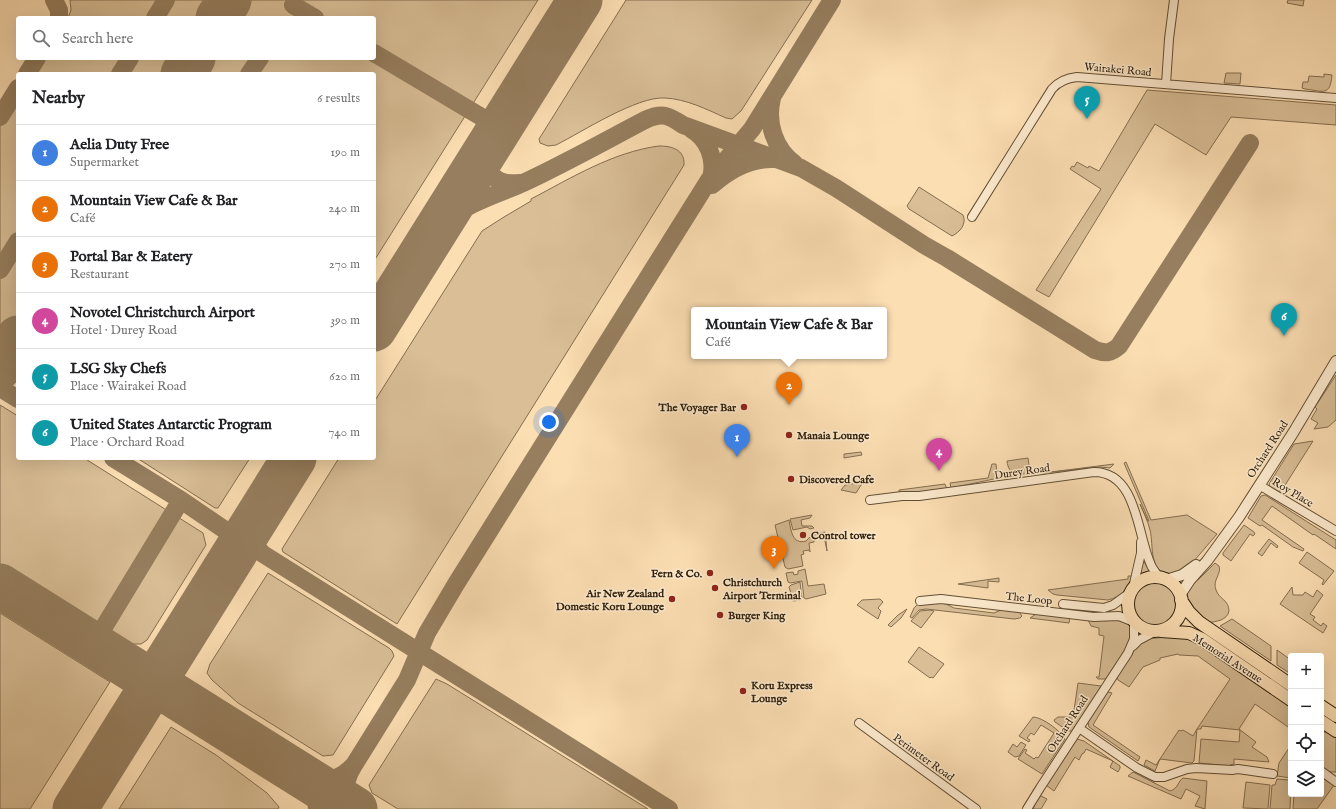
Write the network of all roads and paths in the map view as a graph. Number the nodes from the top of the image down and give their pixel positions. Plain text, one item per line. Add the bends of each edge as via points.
1 (1174, 0) edge
2 (1166, 84) junction
3 (1336, 98) edge
4 (972, 217) dead end
5 (1336, 361) edge
6 (1259, 485) junction
7 (870, 500) dead end
8 (1336, 531) edge
9 (1141, 532) junction
10 (1216, 548) junction
11 (1163, 579) junction
12 (1132, 590) junction
13 (1181, 597) junction
14 (920, 601) dead end
15 (1062, 604) dead end
16 (1134, 622) junction
17 (1158, 631) junction
18 (1128, 653) junction
19 (1288, 683) edge
20 (1288, 698) edge
21 (1324, 713) edge
22 (859, 723) dead end
23 (1329, 725) edge
24 (1079, 728) junction
25 (1324, 773) edge
26 (1273, 774) dead end
27 (1336, 782) edge
28 (976, 809) edge
29 (1027, 809) edge

1 - 2 street
2 - 3 street, Wairakei Road
2 - 4 street, Wairakei Road via 1077,76 1060,81 1052,89
5 - 6 street, Orchard Road
6 - 8 street, Roy Place
6 - 10 street, Orchard Road
7 - 9 street, Durey Road via 1100,472 1114,477 1124,488 1137,515
9 - 11 street, Durey Road via 1152,567
9 - 12 street, Durey Road via 1141,553
10 - 11 street, Orchard Road via 1186,573
10 - 13 street, Orchard Road via 1190,580
11 - 12 main road via 1145,579
11 - 13 main road via 1175,587
12 - 15 street, The Loop via 1104,608
12 - 16 main road via 1128,605
13 - 17 main road via 1181,610 1177,620 1170,627
13 - 19 main road, Memorial Avenue via 1189,612 1199,622
14 - 16 street, The Loop via 941,599 1094,617 1119,616
16 - 17 main road via 1144,629
16 - 18 street, Orchard Road via 1134,639
17 - 18 street, Orchard Road via 1139,640
17 - 20 main road, Memorial Avenue via 1196,635
18 - 24 street, Orchard Road
21 - 23 main road
22 - 28 street, Perimeter Road
24 - 26 street via 1137,768 1155,777 1196,768 1238,769
24 - 29 street, Orchard Road
25 - 27 street

